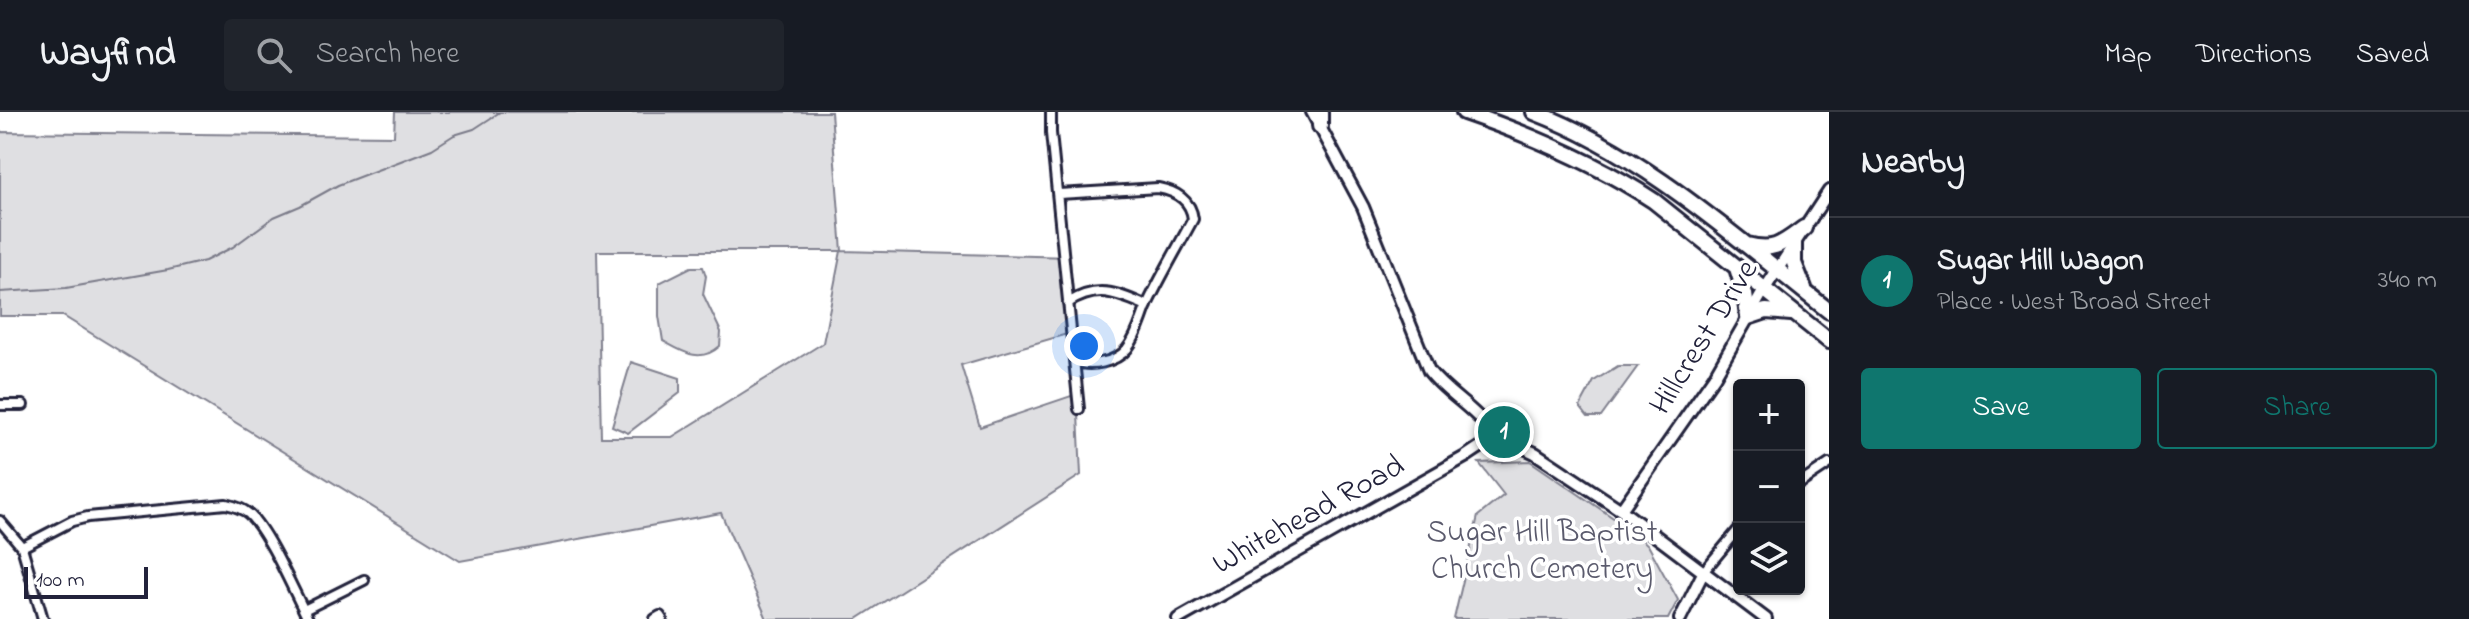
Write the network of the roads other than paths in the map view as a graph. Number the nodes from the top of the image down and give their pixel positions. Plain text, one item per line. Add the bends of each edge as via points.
1 (1051, 112) edge
2 (1312, 112) edge
3 (1464, 112) edge
4 (1534, 112) edge
5 (1320, 119) edge
6 (1829, 191) edge
7 (1059, 194) junction
8 (1804, 228) junction
9 (1794, 243) junction
10 (1746, 245) junction
11 (1736, 268) junction
12 (1778, 271) junction
13 (1764, 290) junction
14 (1809, 295) junction
15 (1068, 303) junction
16 (1147, 306) junction
17 (1829, 311) edge
18 (1794, 314) junction
19 (1748, 317) junction
20 (1829, 341) edge
21 (1075, 361) junction
22 (0, 405) edge
23 (23, 405) dead end
24 (1079, 409) dead end
25 (1471, 409) junction
26 (1501, 418) junction
27 (1518, 430) junction
28 (1490, 432) junction
29 (1504, 445) junction
30 (1535, 453) junction
31 (1465, 457) junction
32 (1829, 464) edge
33 (1805, 480) edge
34 (1621, 510) junction
35 (0, 521) edge
36 (1733, 536) edge
37 (22, 547) junction
38 (1704, 571) junction
39 (364, 580) dead end
40 (306, 615) edge
41 (43, 619) edge
42 (655, 619) edge
43 (662, 619) edge
44 (1178, 619) edge
45 (1680, 619) edge
46 (1766, 619) edge

1 - 7 street
2 - 5 street
3 - 11 highway via 1624,181
4 - 10 highway via 1625,157
5 - 25 street via 1363,207 1423,359 1437,382
6 - 8 street, Hillcrest Drive
7 - 15 street
7 - 16 street via 1158,188 1173,190 1192,210 1193,219
8 - 9 street, Hillcrest Drive
8 - 10 highway via 1775,247
9 - 12 street, Hillcrest Drive
9 - 14 highway via 1798,278
10 - 12 highway
11 - 13 highway
11 - 19 highway
12 - 13 street, Hillcrest Drive
12 - 14 highway
13 - 18 highway
13 - 19 street, Hillcrest Drive
14 - 17 highway
15 - 16 street via 1083,293 1113,292
15 - 21 street
16 - 21 street via 1126,351 1104,362
18 - 19 highway via 1766,311
18 - 20 highway
19 - 34 street, Hillcrest Drive via 1714,377
21 - 24 street
22 - 23 street
25 - 26 street
25 - 28 street
26 - 27 street via 1514,421
26 - 28 street
27 - 29 street via 1516,439
27 - 30 street
28 - 29 street
28 - 31 street, Whitehead Road via 1486,443
29 - 30 street
29 - 31 street, Whitehead Road
30 - 34 street
31 - 44 street, Whitehead Road
32 - 33 street
34 - 38 street
35 - 37 street
36 - 38 street
37 - 40 street via 88,517 238,506 262,530
37 - 41 street
38 - 45 street
38 - 46 street
39 - 40 street
42 - 43 street

